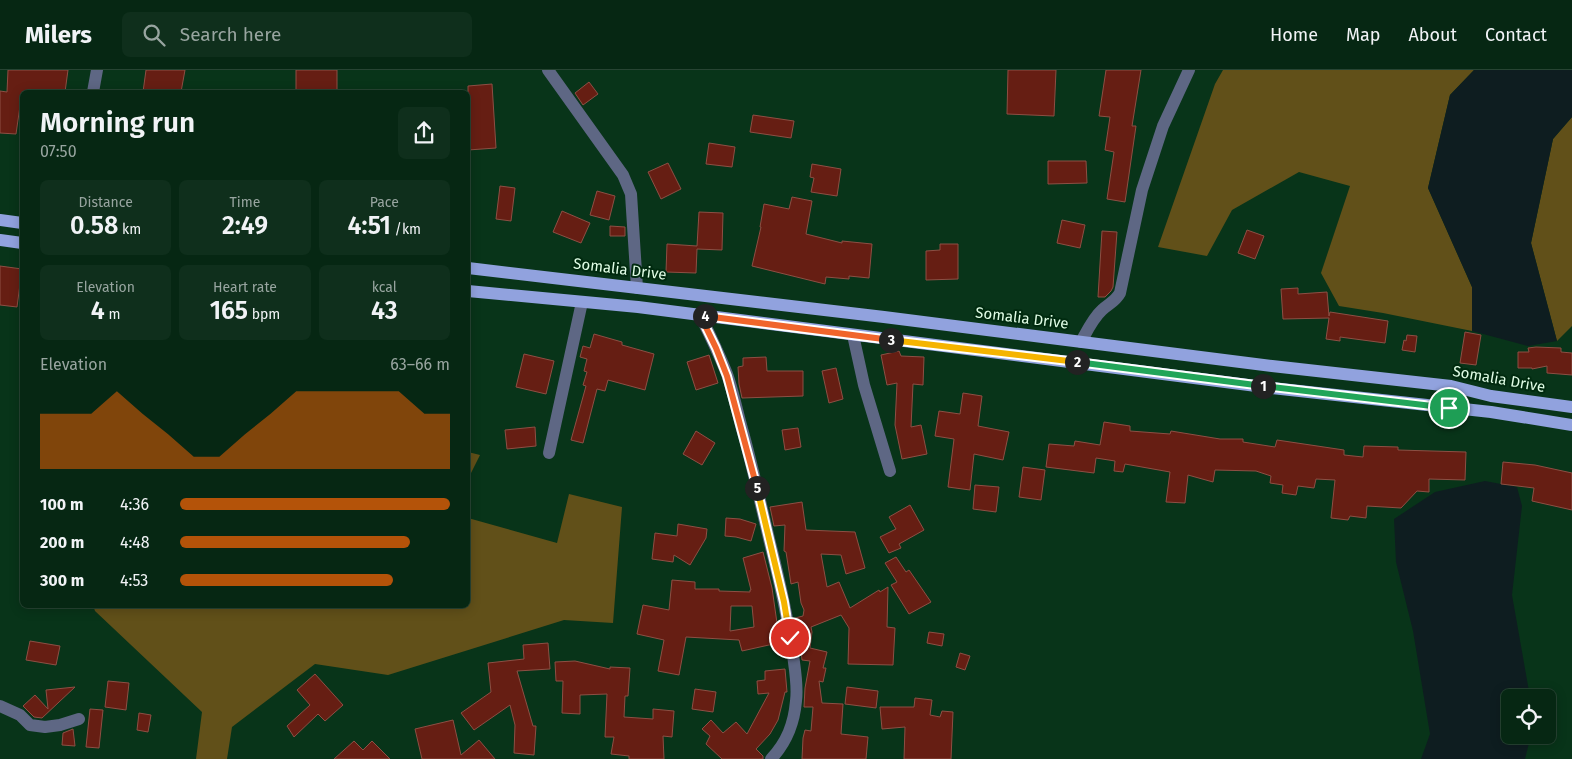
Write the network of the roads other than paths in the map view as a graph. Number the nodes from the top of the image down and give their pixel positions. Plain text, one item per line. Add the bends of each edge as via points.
1 (97, 70) edge
2 (548, 70) edge
3 (1189, 70) edge
4 (93, 90) edge
5 (0, 220) edge
6 (20, 223) edge
7 (0, 240) edge
8 (20, 243) edge
9 (470, 268) edge
10 (637, 288) junction
11 (470, 291) edge
12 (582, 302) junction
13 (700, 315) junction
14 (852, 335) junction
15 (1081, 342) junction
16 (1572, 407) edge
17 (1572, 425) edge
18 (550, 453) dead end
19 (890, 471) dead end
20 (0, 706) edge
21 (79, 719) dead end
22 (771, 759) edge

1 - 4 street
2 - 10 street via 623,174 631,194
3 - 15 street via 1163,126 1142,190 1120,293 1102,309
5 - 6 main road
7 - 8 main road
9 - 10 main road, Somalia Drive
10 - 15 main road, Somalia Drive
11 - 12 main road
12 - 13 main road
12 - 18 street
13 - 14 main road
13 - 22 street via 727,376 752,462 790,638 796,678 794,719 781,749
14 - 17 main road via 1491,412
14 - 19 street
15 - 16 main road, Somalia Drive via 1451,386 1491,396
20 - 21 street via 20,715 30,725 45,727

